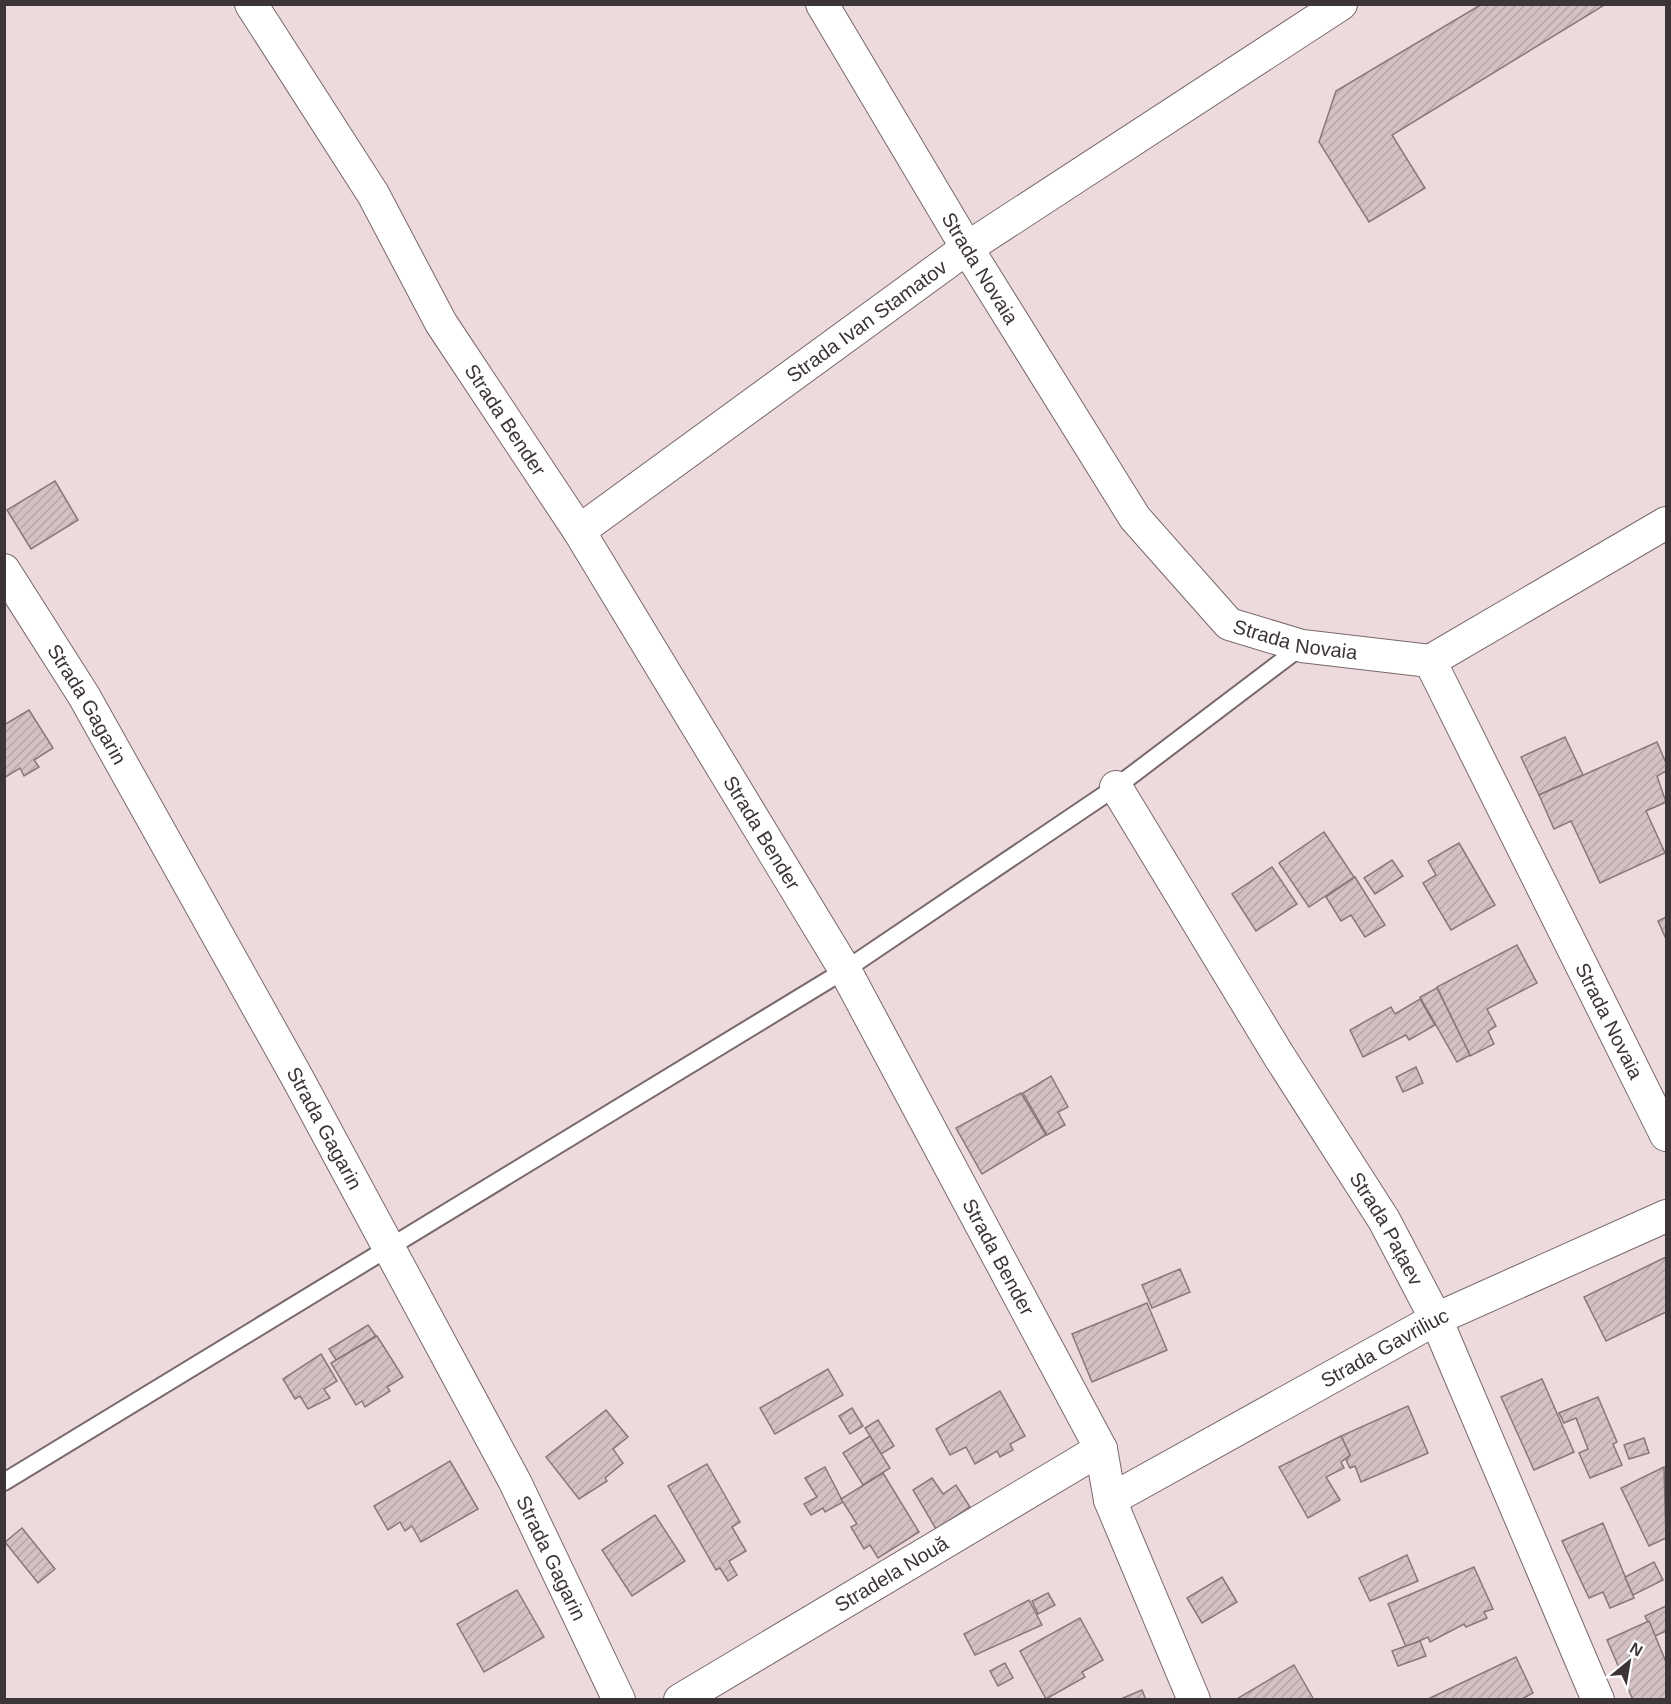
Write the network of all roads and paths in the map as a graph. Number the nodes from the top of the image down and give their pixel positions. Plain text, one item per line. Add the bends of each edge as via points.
1 (251, 4) edge
2 (822, 4) edge
3 (1341, 4) edge
4 (968, 248) junction
5 (1666, 523) edge
6 (579, 531) junction
7 (4, 570) edge
8 (1302, 646) junction
9 (1430, 661) junction
10 (1116, 787) junction
11 (845, 970) junction
12 (1666, 1135) edge
13 (1666, 1216) edge
14 (389, 1246) junction
15 (1436, 1319) junction
16 (1101, 1449) junction
17 (4, 1482) edge
18 (1110, 1500) junction
19 (619, 1700) edge
20 (680, 1700) edge
21 (1194, 1700) edge
22 (1598, 1700) edge

1 - 6 street, Strada Bender via 373,194 441,323
2 - 4 street, Strada Novaia
3 - 4 street, Strada Ivan Stamatov
4 - 6 street, Strada Ivan Stamatov
4 - 8 street, Strada Novaia via 1136,518 1229,624
5 - 9 street
6 - 11 street, Strada Bender
7 - 14 street, Strada Gagarin via 84,696
8 - 9 street, Strada Novaia
8 - 10 lane
9 - 12 street, Strada Novaia
10 - 11 lane
10 - 15 street, Strada Pațaev via 1279,1056 1373,1202
11 - 14 lane
11 - 16 street, Strada Bender
13 - 15 street, Strada Gavriliuc
14 - 17 lane
14 - 19 street, Strada Gagarin via 515,1482
15 - 18 street, Strada Gavriliuc
15 - 22 street, Strada Pațaev
16 - 18 street, Strada Bender
16 - 20 street, Stradela Nouă
18 - 21 street, Strada Bender

